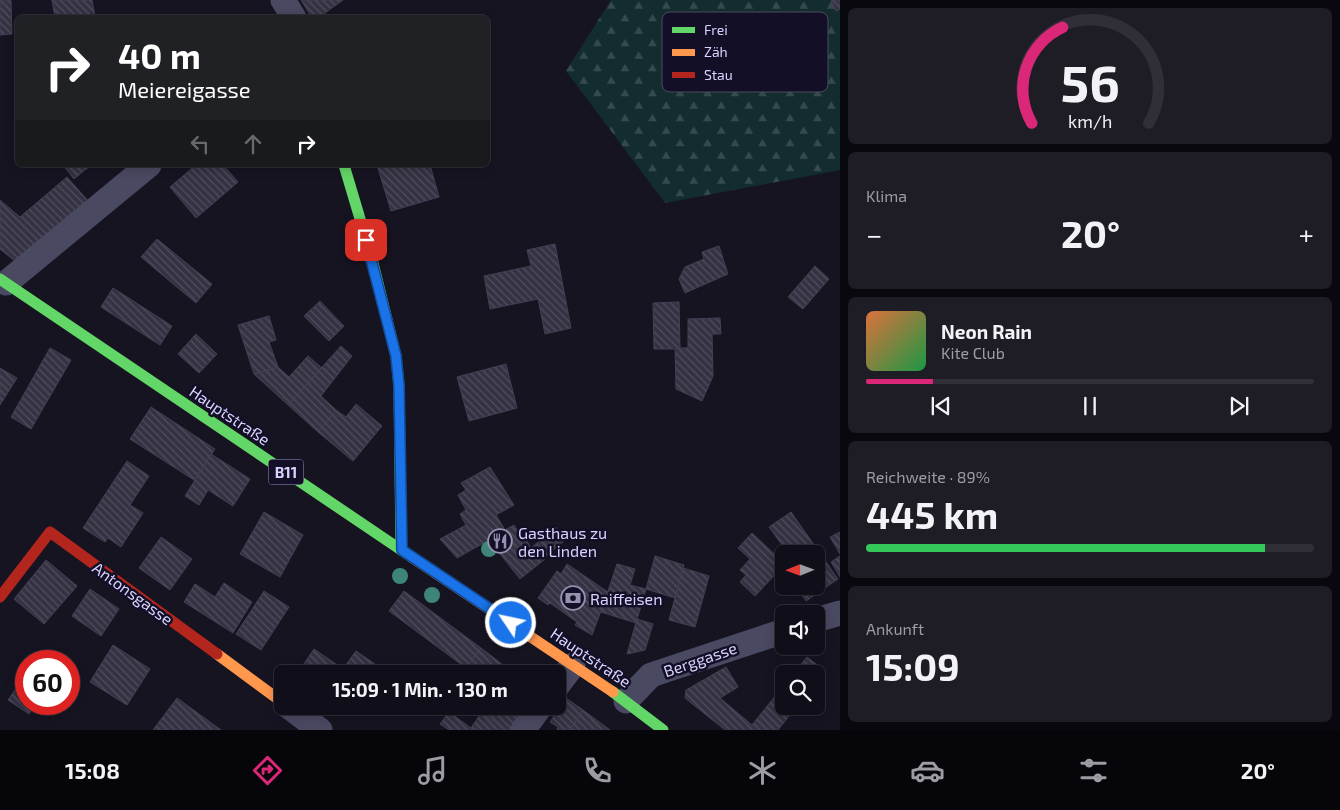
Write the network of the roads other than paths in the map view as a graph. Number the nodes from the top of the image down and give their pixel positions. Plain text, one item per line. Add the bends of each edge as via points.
1 (283, 0) edge
2 (292, 15) edge
3 (146, 167) edge
4 (345, 167) edge
5 (3, 281) edge
6 (402, 550) junction
7 (0, 597) edge
8 (840, 613) edge
9 (825, 617) edge
10 (775, 634) edge
11 (573, 665) junction
12 (566, 674) edge
13 (274, 696) edge
14 (626, 701) junction
15 (300, 715) edge
16 (534, 715) edge
17 (320, 730) edge
18 (523, 730) edge
19 (663, 730) edge

1 - 2 street
3 - 5 street
4 - 6 main road via 396,356
5 - 6 main road, Hauptstraße / B11
6 - 11 main road, Hauptstraße / B11
7 - 13 main road, Antonsgasse via 50,532
8 - 9 street
10 - 14 street, Berggasse via 651,675
11 - 12 street
11 - 14 main road, Hauptstraße / B11
14 - 19 main road, Hauptstraße / B11
15 - 17 street
16 - 18 street

